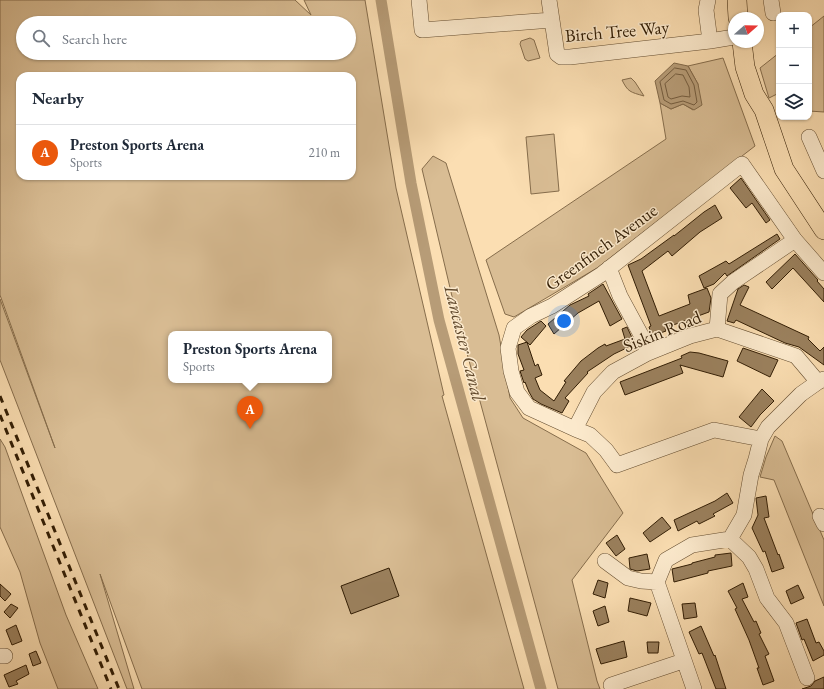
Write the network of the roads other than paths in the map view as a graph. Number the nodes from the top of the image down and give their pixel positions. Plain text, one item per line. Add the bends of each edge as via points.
1 (418, 0) edge
2 (549, 0) edge
3 (708, 0) edge
4 (737, 0) edge
5 (738, 12) edge
6 (552, 20) junction
7 (728, 38) edge
8 (710, 41) junction
9 (743, 48) edge
10 (809, 137) dead end
11 (824, 171) edge
12 (824, 230) edge
13 (795, 240) junction
14 (609, 268) junction
15 (824, 273) edge
16 (717, 330) junction
17 (648, 352) junction
18 (821, 380) edge
19 (576, 429) junction
20 (761, 439) junction
21 (730, 539) junction
22 (605, 561) dead end
23 (657, 582) junction
24 (683, 661) junction
25 (807, 678) dead end
26 (611, 685) dead end
27 (694, 689) edge

1 - 6 street via 422,30
2 - 6 street, Birch Tree Way
3 - 8 street via 706,10
4 - 5 main road
6 - 8 street, Birch Tree Way via 557,54 561,57
7 - 8 street, Birch Tree Way
9 - 12 main road via 745,67 754,94 764,110 784,169
10 - 11 street
13 - 14 street, Greenfinch Avenue via 742,164
13 - 15 street, Greenfinch Avenue
13 - 16 street via 732,282 720,294
14 - 17 street
14 - 19 street, Greenfinch Avenue via 514,328 508,348 517,392 529,408
16 - 17 street, Siskin Road via 690,336
16 - 18 street, Siskin Road via 796,356
17 - 19 street, Siskin Road via 614,372 594,392
18 - 20 street via 801,394 768,427
19 - 20 street via 590,435 617,465 714,430
20 - 21 street via 751,474 744,515
21 - 23 street via 692,545 666,560
21 - 25 street via 749,557 767,598 786,623
22 - 23 street via 628,578
23 - 24 street
24 - 26 street
24 - 27 street

